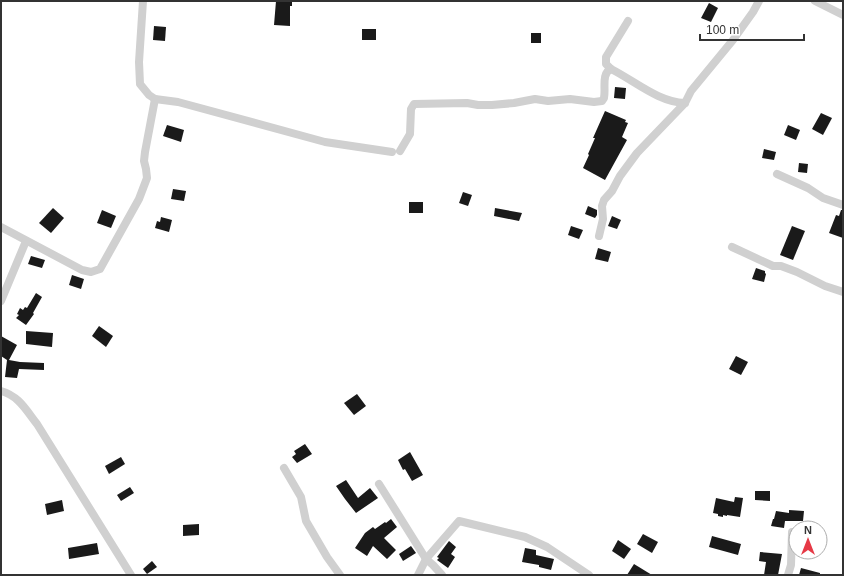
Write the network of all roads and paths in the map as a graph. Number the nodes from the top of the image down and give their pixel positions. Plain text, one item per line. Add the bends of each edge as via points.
1 (143, 1) edge
2 (759, 1) edge
3 (815, 1) edge
4 (843, 15) edge
5 (628, 22) dead end
6 (611, 69) junction
7 (155, 99) junction
8 (685, 102) junction
9 (777, 174) dead end
10 (843, 205) edge
11 (1, 227) edge
12 (599, 236) dead end
13 (26, 241) junction
14 (732, 247) dead end
15 (843, 292) edge
16 (1, 301) edge
17 (1, 391) edge
18 (284, 468) dead end
19 (379, 484) dead end
20 (426, 559) junction
21 (791, 560) edge
22 (131, 575) edge
23 (340, 575) edge
24 (418, 575) edge
25 (442, 575) edge
26 (589, 575) edge
27 (788, 575) edge

1 - 7 street via 140,84 149,96
2 - 8 street via 734,40 691,91
3 - 4 street
5 - 6 street via 606,57 606,64
6 - 7 street via 606,74 602,101 570,99 548,102 535,99 492,105 414,104 411,109 410,134 396,152 325,142 178,102
6 - 8 street via 661,97
7 - 13 street via 144,160 147,178 139,199 100,269 91,272 82,270
8 - 12 street via 637,153 604,200
9 - 10 street via 823,198
11 - 13 street
13 - 16 street
14 - 15 street via 772,266 781,266
17 - 22 street via 20,401 37,424
18 - 23 street via 301,497 306,521
19 - 20 street
20 - 24 street
20 - 25 street
20 - 26 street via 459,521 525,537 547,547
21 - 27 street

